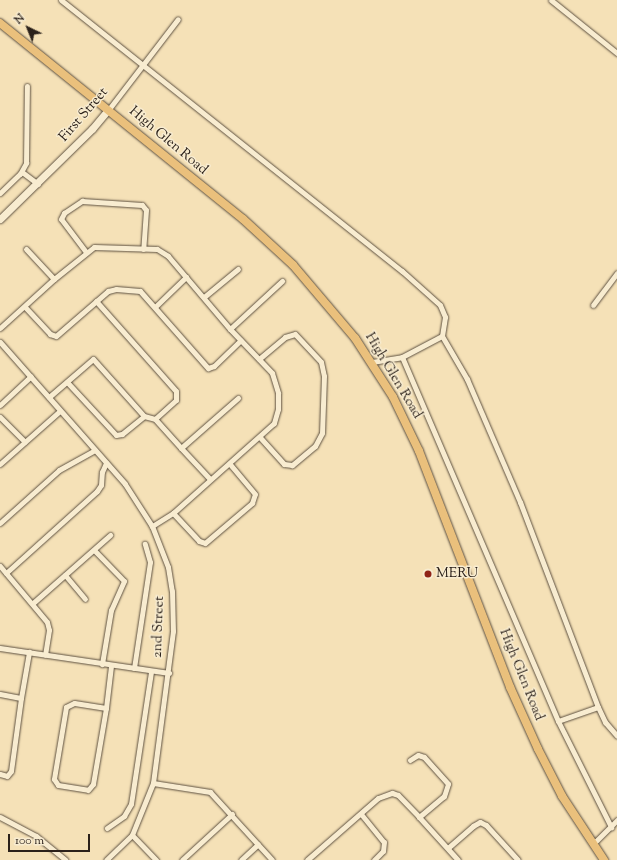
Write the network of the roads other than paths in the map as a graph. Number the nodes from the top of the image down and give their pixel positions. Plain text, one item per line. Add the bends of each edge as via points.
1 (60, 0) edge
2 (551, 0) edge
3 (178, 19) dead end
4 (0, 23) edge
5 (617, 53) edge
6 (142, 65) junction
7 (27, 86) dead end
8 (109, 109) junction
9 (22, 172) junction
10 (38, 184) junction
11 (0, 193) edge
12 (0, 219) edge
13 (26, 249) dead end
14 (143, 249) junction
15 (86, 252) junction
16 (238, 269) dead end
17 (617, 273) edge
18 (186, 277) junction
19 (54, 279) junction
20 (282, 281) dead end
21 (204, 297) junction
22 (96, 301) junction
23 (593, 305) dead end
24 (156, 306) junction
25 (25, 307) junction
26 (0, 328) edge
27 (230, 328) junction
28 (442, 336) junction
29 (241, 340) junction
30 (0, 342) edge
31 (5, 348) junction
32 (0, 352) edge
33 (402, 356) junction
34 (259, 359) junction
35 (372, 362) junction
36 (31, 376) junction
37 (67, 382) junction
38 (49, 397) junction
39 (238, 398) dead end
40 (0, 405) edge
41 (60, 411) junction
42 (144, 416) junction
43 (0, 417) edge
44 (155, 419) junction
45 (260, 437) junction
46 (25, 442) junction
47 (181, 448) junction
48 (95, 450) junction
49 (106, 463) junction
50 (229, 463) junction
51 (0, 464) edge
52 (210, 479) junction
53 (173, 513) junction
54 (0, 523) edge
55 (152, 526) junction
56 (110, 535) dead end
57 (145, 544) dead end
58 (94, 550) junction
59 (0, 566) edge
60 (6, 573) junction
61 (65, 575) junction
62 (85, 599) dead end
63 (33, 603) junction
64 (0, 648) edge
65 (29, 652) junction
66 (45, 655) junction
67 (102, 664) junction
68 (111, 666) junction
69 (134, 668) junction
70 (151, 671) junction
71 (169, 673) junction
72 (0, 694) edge
73 (21, 698) junction
74 (598, 707) junction
75 (106, 708) junction
76 (558, 721) junction
77 (617, 736) edge
78 (410, 760) dead end
79 (0, 774) edge
80 (154, 783) junction
81 (232, 814) junction
82 (361, 814) junction
83 (0, 817) edge
84 (419, 817) junction
85 (617, 820) edge
86 (611, 826) junction
87 (107, 828) dead end
88 (132, 835) junction
89 (258, 844) junction
90 (593, 844) junction
91 (449, 847) junction
92 (66, 860) edge
93 (106, 860) edge
94 (156, 860) edge
95 (182, 860) edge
96 (241, 860) edge
97 (272, 860) edge
98 (307, 860) edge
99 (374, 860) edge
100 (458, 860) edge
101 (518, 860) edge
102 (604, 860) edge

1 - 6 street
2 - 5 street
3 - 6 street, First Street
4 - 8 main road, High Glen Road
6 - 8 street, First Street
6 - 28 street via 402,271 440,305 445,317
7 - 9 street via 27,153
8 - 10 street, First Street
8 - 35 main road, High Glen Road via 243,219 293,265 331,307
9 - 10 street
9 - 11 street
10 - 12 street, First Street
13 - 19 street
14 - 15 street via 99,246
14 - 15 street via 146,210 142,205 82,201 64,213 61,219
14 - 18 street via 157,249 164,253
15 - 19 street
16 - 21 street
17 - 23 street
18 - 21 street
18 - 24 street
19 - 25 street
20 - 27 street
21 - 27 street
22 - 24 street via 108,291 116,289 142,292
22 - 25 street via 54,336
22 - 44 street via 176,391 176,400
24 - 29 street via 208,368 214,366
25 - 26 street
27 - 29 street
28 - 33 street
28 - 74 street via 468,379 517,495
29 - 34 street
30 - 31 street, 2nd Street
31 - 32 street
31 - 36 street, 2nd Street
33 - 35 street
33 - 76 street
34 - 45 street via 272,373 278,393 276,420
34 - 45 street via 285,337 295,334 321,362 324,376 322,433 315,446 292,465 284,464
35 - 90 main road, High Glen Road via 419,450 524,720 550,773
36 - 38 street, 2nd Street
36 - 40 street
37 - 38 street
37 - 42 street via 116,435 122,434
37 - 42 street via 90,360 95,360
38 - 41 street, 2nd Street
39 - 47 street
41 - 46 street
41 - 48 street, 2nd Street
42 - 44 street
43 - 46 street
44 - 47 street
45 - 50 street
46 - 51 street
47 - 52 street
48 - 49 street, 2nd Street
48 - 54 street via 58,470
49 - 55 street, 2nd Street via 136,499
49 - 60 street via 97,491
50 - 52 street
50 - 53 street via 255,494 252,503 205,543 198,541
52 - 53 street
53 - 55 street
55 - 71 street, 2nd Street via 166,561 172,592 173,632
56 - 58 street
57 - 69 street via 150,562
58 - 61 street
58 - 67 street via 124,581 111,610
59 - 60 street
60 - 63 street
61 - 62 street
61 - 63 street
63 - 66 street via 48,626
64 - 65 street
65 - 66 street
65 - 73 street
66 - 67 street
67 - 68 street
68 - 69 street
68 - 75 street
69 - 70 street
70 - 71 street
70 - 87 street via 131,804 124,816
71 - 80 street, 2nd Street
72 - 73 street
73 - 79 street via 11,771 6,776
74 - 76 street
74 - 77 street via 605,722
75 - 75 street via 91,788 83,790 58,785 54,779 66,707 74,703
76 - 86 street
78 - 84 street via 418,755 424,757 448,784 444,796
80 - 81 street via 210,792
80 - 88 street, 2nd Street
81 - 89 street
81 - 95 street
82 - 84 street via 378,798 392,793
82 - 98 street
82 - 99 street via 384,842 383,851
83 - 92 street via 36,836
84 - 91 street
85 - 86 street
86 - 90 street
88 - 93 street, 2nd Street
88 - 94 street
89 - 96 street
89 - 97 street
90 - 102 main road, High Glen Road
91 - 100 street
91 - 101 street via 480,822 486,825

